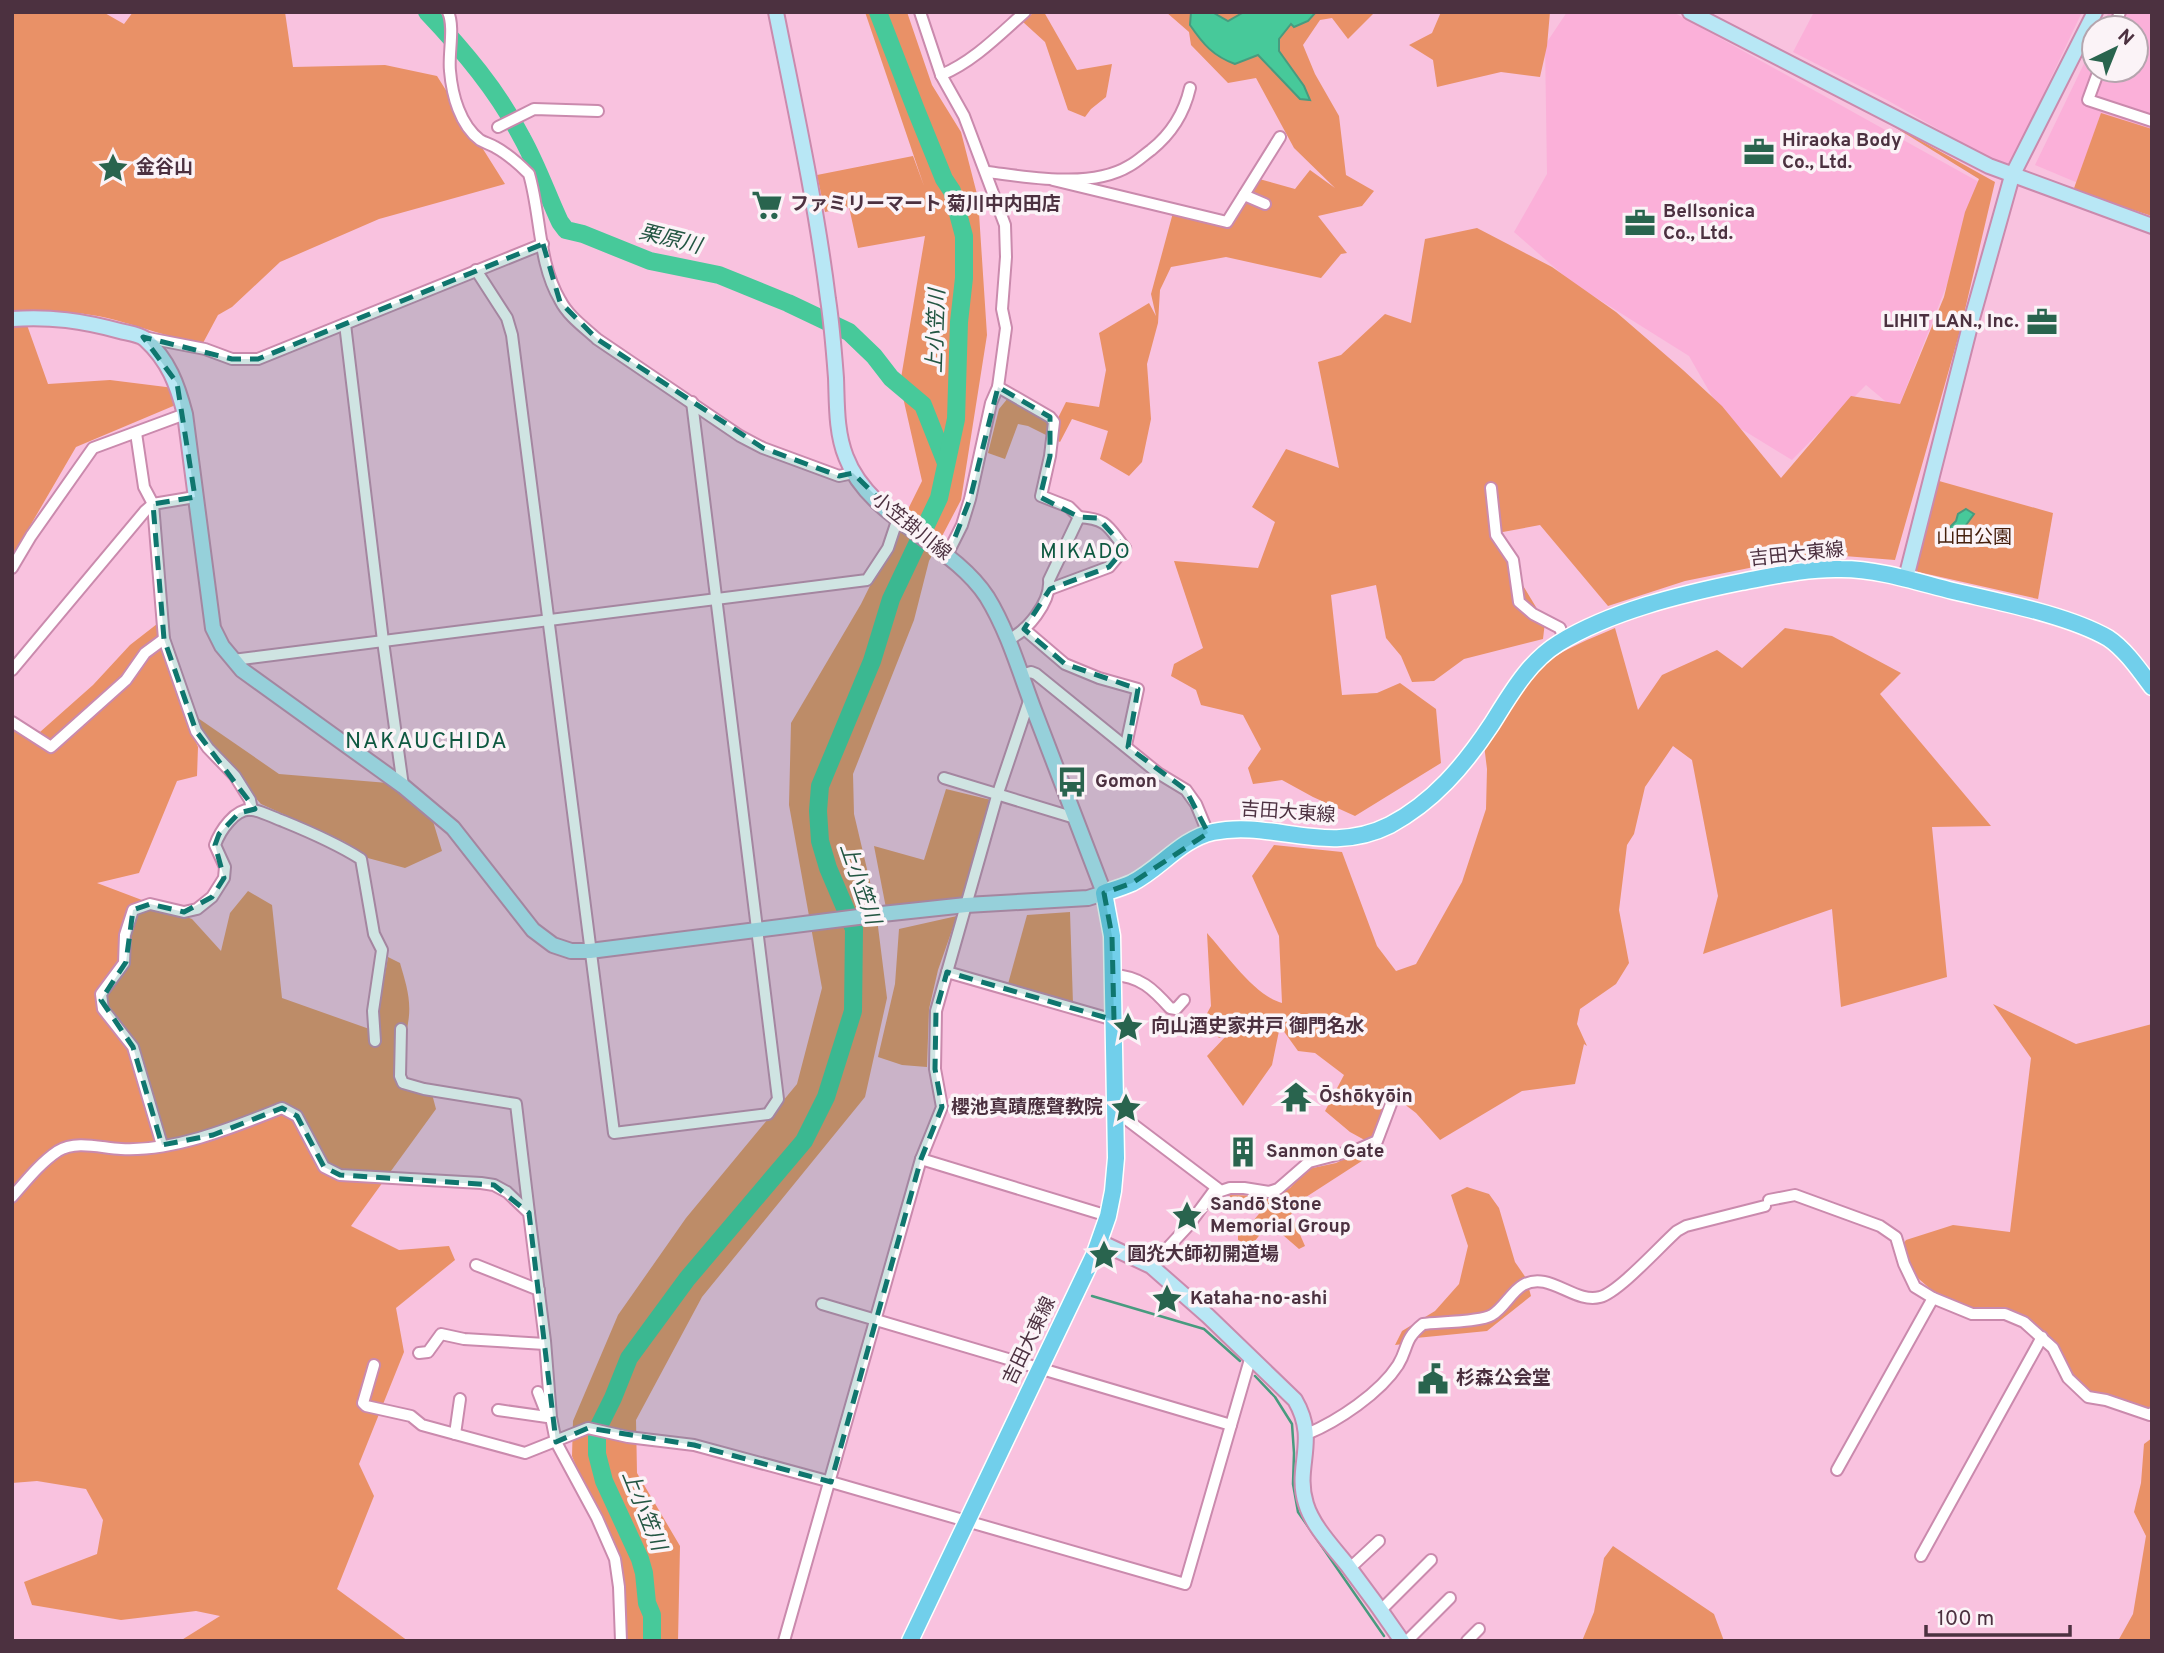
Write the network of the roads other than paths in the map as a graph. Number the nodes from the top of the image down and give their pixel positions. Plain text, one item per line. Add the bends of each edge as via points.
1 (776, 12) edge
2 (920, 12) edge
3 (1025, 12) edge
4 (1690, 12) edge
5 (2095, 12) edge
6 (450, 18) edge
7 (941, 75) junction
8 (2094, 84) edge
9 (1189, 88) dead end
10 (598, 111) dead end
11 (2152, 121) edge
12 (498, 127) dead end
13 (1280, 137) dead end
14 (987, 172) junction
15 (2012, 176) junction
16 (1053, 180) junction
17 (1244, 195) junction
18 (1265, 204) dead end
19 (2152, 226) edge
20 (542, 244) junction
21 (476, 270) junction
22 (12, 319) edge
23 (345, 324) junction
24 (143, 337) junction
25 (998, 387) junction
26 (691, 402) junction
27 (184, 414) junction
28 (136, 433) junction
29 (853, 473) junction
30 (1491, 488) dead end
31 (195, 497) junction
32 (153, 504) junction
33 (1079, 516) junction
34 (901, 520) junction
35 (944, 553) junction
36 (12, 568) edge
37 (1906, 578) junction
38 (1050, 589) junction
39 (716, 598) junction
40 (547, 620) junction
41 (1024, 629) junction
42 (164, 639) junction
43 (1007, 640) junction
44 (1564, 640) junction
45 (383, 641) junction
46 (233, 660) junction
47 (12, 670) edge
48 (1021, 675) junction
49 (2152, 687) edge
50 (1030, 698) junction
51 (12, 722) edge
52 (1126, 746) junction
53 (944, 778) dead end
54 (403, 786) junction
55 (997, 796) junction
56 (251, 810) junction
57 (1075, 818) junction
58 (1208, 833) junction
59 (1104, 893) junction
60 (965, 905) junction
61 (757, 930) junction
62 (590, 951) junction
63 (947, 972) junction
64 (1113, 975) junction
65 (1184, 1000) dead end
66 (1114, 1020) junction
67 (401, 1029) dead end
68 (375, 1041) dead end
69 (1391, 1104) dead end
70 (1115, 1116) junction
71 (162, 1145) junction
72 (921, 1160) junction
73 (1216, 1188) junction
74 (12, 1197) edge
75 (529, 1213) junction
76 (1108, 1216) junction
77 (1100, 1242) junction
78 (476, 1265) dead end
79 (1151, 1266) junction
80 (539, 1290) junction
81 (1933, 1298) junction
82 (822, 1304) dead end
83 (876, 1321) junction
84 (2042, 1337) junction
85 (545, 1344) junction
86 (419, 1353) dead end
87 (1251, 1356) junction
88 (374, 1365) dead end
89 (1040, 1368) junction
90 (538, 1392) dead end
91 (460, 1399) dead end
92 (498, 1410) dead end
93 (2152, 1413) edge
94 (549, 1417) junction
95 (1231, 1425) junction
96 (455, 1434) junction
97 (1307, 1434) junction
98 (556, 1442) junction
99 (1837, 1470) dead end
100 (831, 1482) junction
101 (967, 1522) junction
102 (1379, 1541) dead end
103 (1922, 1556) dead end
104 (1431, 1560) dead end
105 (1350, 1568) junction
106 (1450, 1598) dead end
107 (1380, 1611) junction
108 (1479, 1629) dead end
109 (1400, 1640) edge
110 (621, 1641) edge
111 (784, 1641) edge
112 (910, 1641) edge
113 (1467, 1641) edge

1 - 29 street, 小笠掛川線 via 830,311 839,425
2 - 7 street
3 - 7 street via 990,43
4 - 15 street
5 - 15 street
6 - 20 street via 450,72 457,108 480,139 529,174
7 - 14 street
8 - 11 street via 2088,100
9 - 16 street via 1186,105 1169,134 1129,167 1107,176
10 - 12 street via 529,110
13 - 17 street
14 - 16 street
14 - 25 street via 1005,225 1002,309 1006,328
15 - 19 street
15 - 37 street
16 - 17 street via 1227,222
17 - 18 street
20 - 21 street
20 - 26 street via 560,302 576,320
21 - 23 street
21 - 40 street via 507,318 512,335
22 - 24 street via 70,320
23 - 24 street via 258,359 232,359
23 - 45 street
24 - 27 street via 168,365
25 - 33 street via 1054,422 1041,496
25 - 35 street via 962,524
26 - 29 street via 763,448 839,476
26 - 39 street
27 - 28 street
27 - 31 street
28 - 32 street via 144,487
28 - 36 street via 93,447
29 - 34 street, 小笠掛川線
30 - 44 street via 1496,534 1513,560 1519,602 1560,628
31 - 32 street
31 - 46 street via 213,628
32 - 42 street
32 - 47 street
33 - 38 street via 1049,580
33 - 38 street via 1098,518 1125,548 1109,567
34 - 35 street, 小笠掛川線
34 - 39 street via 867,580
35 - 43 street, 小笠掛川線 via 987,597
37 - 44 main road, 吉田大東線 via 1842,569 1778,575 1674,596
37 - 49 main road, 吉田大東線 via 2032,610 2109,639
38 - 41 street
39 - 40 street
39 - 61 street
40 - 45 street
40 - 62 street
41 - 43 street
41 - 52 street via 1065,664 1138,689
42 - 51 street via 51,747
42 - 56 street via 197,731 235,776
43 - 48 street, 小笠掛川線
44 - 58 main road, 吉田大東線 via 1527,671 1442,788 1388,825 1365,835 1326,839 1238,830
45 - 46 street
45 - 54 street
46 - 54 street
48 - 50 street, 小笠掛川線
48 - 52 street via 1036,674
50 - 55 street
50 - 57 street, 小笠掛川線
52 - 58 street via 1186,790
53 - 55 street
54 - 62 street via 453,828 533,930 553,945
55 - 57 street
55 - 60 street
56 - 68 street via 338,844 361,859 374,934 382,950 373,1011
56 - 71 street via 239,813 219,834 215,845 225,867 224,878 212,897 184,912 150,904 133,910 125,935 124,963 101,993 103,1009 132,1047
57 - 59 street, 小笠掛川線
58 - 59 main road, 吉田大東線 via 1132,883
59 - 60 street via 1052,902
59 - 64 main road, 吉田大東線
60 - 61 street
60 - 63 street
61 - 62 street
61 - 62 street via 779,1099 768,1114 614,1133
63 - 66 street
63 - 72 street via 936,1011 935,1069 942,1107
64 - 65 street via 1152,987 1170,1008
64 - 66 main road, 吉田大東線
66 - 70 main road, 吉田大東線
67 - 75 street via 403,1083 516,1104
69 - 73 street via 1377,1141 1309,1162 1278,1189
70 - 73 street via 1126,1119
70 - 76 main road, 吉田大東線 via 1115,1181
71 - 74 street via 125,1150 72,1146 58,1151 32,1173
71 - 75 street via 213,1135 282,1108 297,1116 324,1167 340,1175 494,1185
72 - 76 street
72 - 83 street
73 - 79 street
75 - 80 street
76 - 77 main road, 吉田大東線
77 - 79 street
77 - 89 main road, 吉田大東線
78 - 80 street
79 - 87 street
80 - 85 street
81 - 84 street via 1976,1315 2005,1314
81 - 97 street via 1915,1287 1896,1237 1880,1226 1795,1195 1676,1231 1603,1296 1583,1298 1558,1285 1534,1283 1522,1285 1491,1316 1423,1324 1405,1344 1400,1361 1378,1390
81 - 99 street
82 - 83 street
83 - 89 street
83 - 100 street
84 - 93 street via 2068,1378 2088,1397
84 - 103 street
85 - 86 street via 441,1334 428,1352
85 - 94 street
87 - 95 street
87 - 97 street via 1295,1400
88 - 96 street via 363,1404
89 - 95 street
89 - 101 main road, 吉田大東線
90 - 94 street
91 - 96 street
92 - 94 street
94 - 98 street
95 - 101 street via 1185,1584
96 - 98 street via 525,1453
97 - 105 street via 1306,1505
98 - 100 street via 588,1428 694,1445
98 - 110 street via 615,1559
100 - 101 street
100 - 111 street
101 - 112 main road, 吉田大東線
102 - 105 street
104 - 107 street
105 - 107 street
106 - 109 street
107 - 109 street
108 - 113 street

